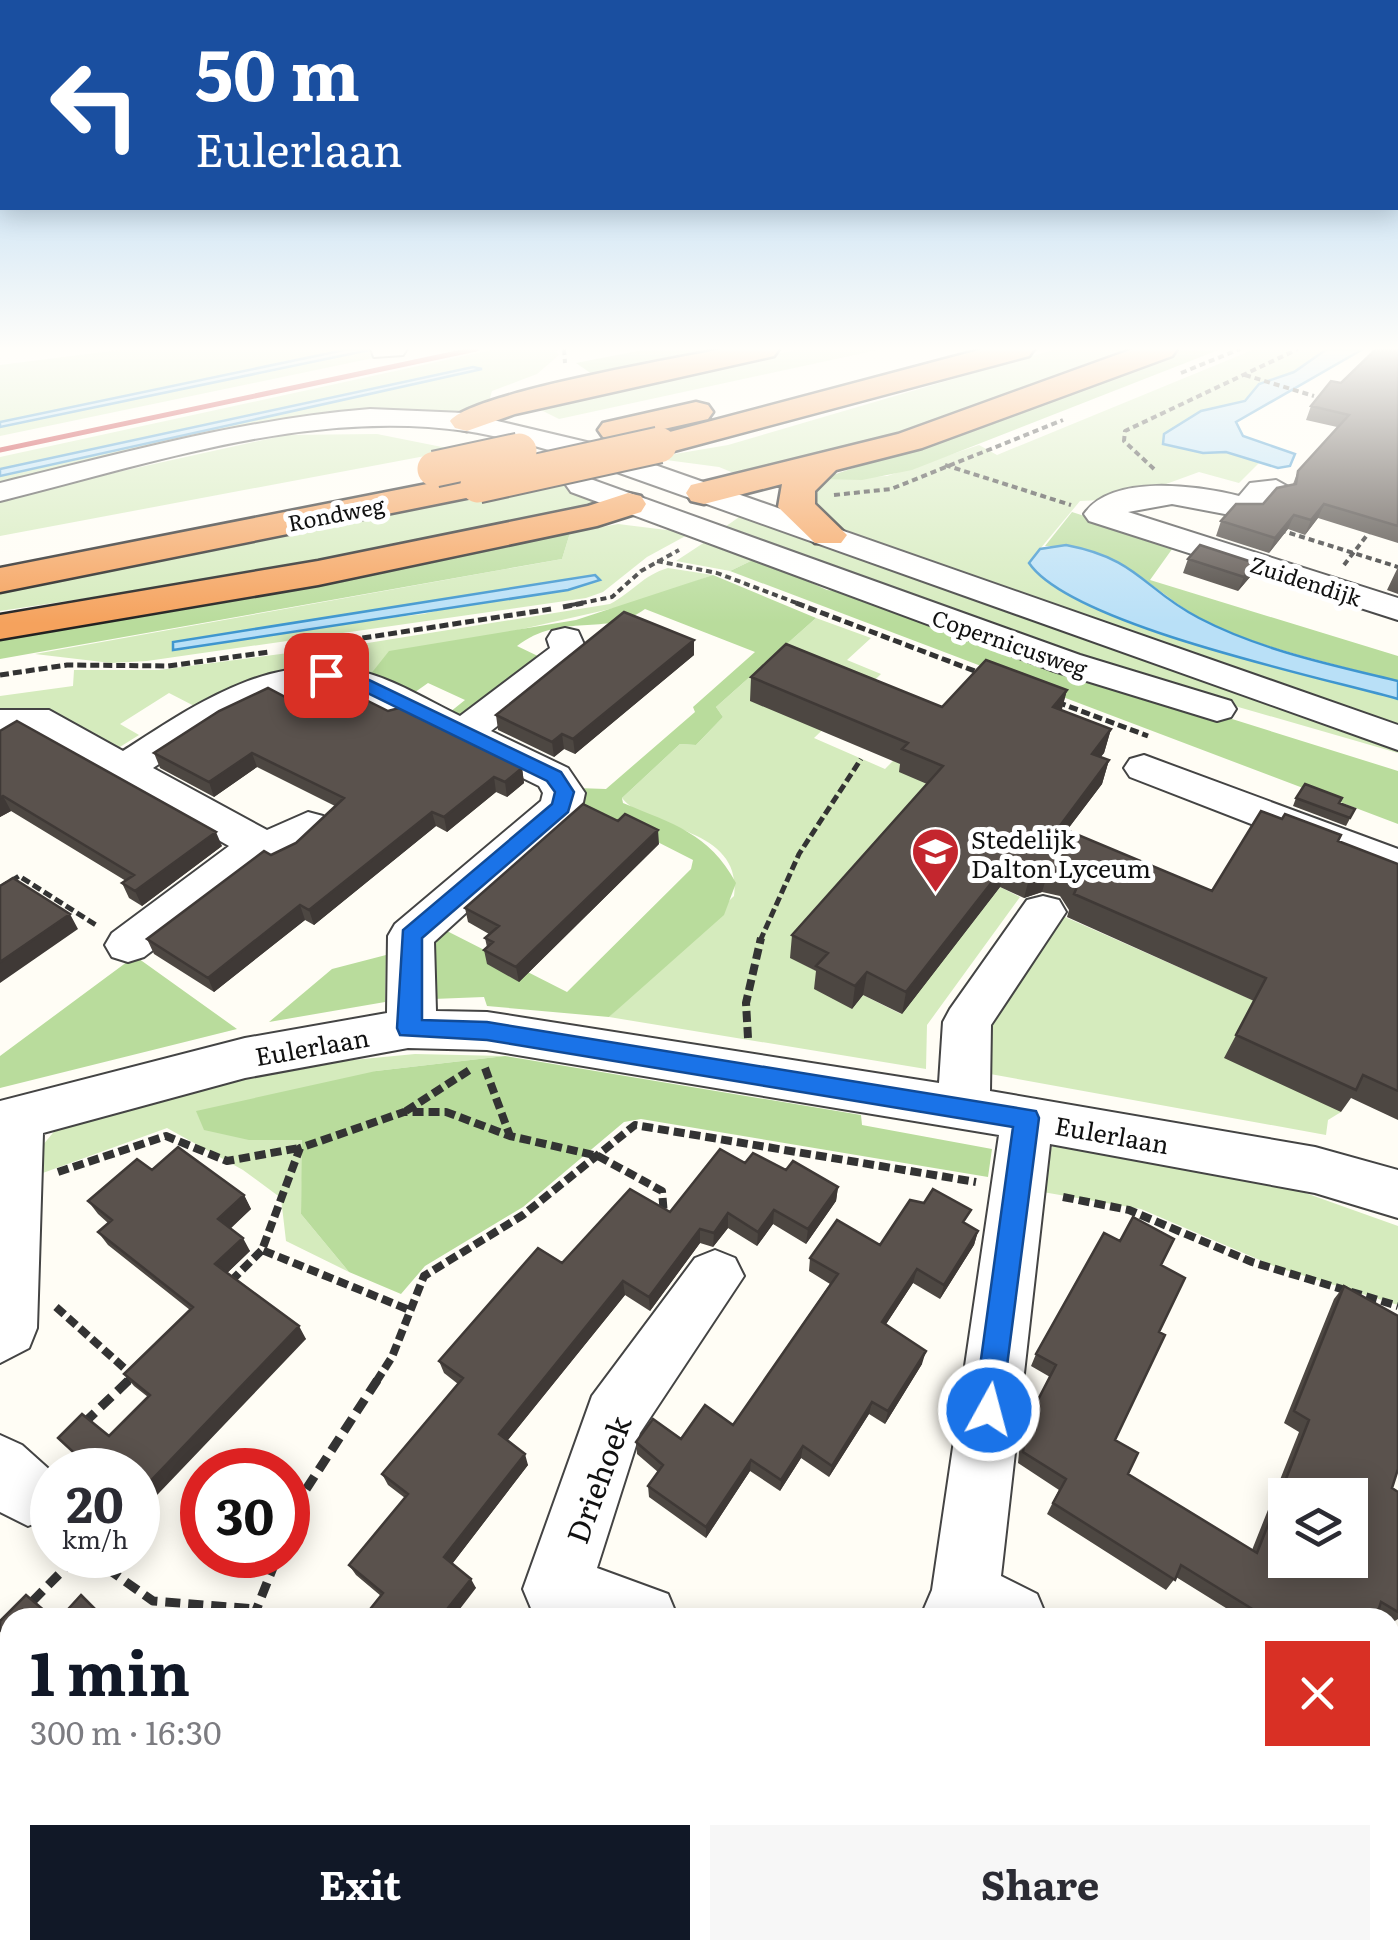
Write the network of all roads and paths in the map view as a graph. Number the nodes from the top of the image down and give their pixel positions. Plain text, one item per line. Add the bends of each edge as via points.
1 (224, 440) edge
2 (496, 440) edge
3 (676, 440) edge
4 (705, 440) edge
5 (919, 440) edge
6 (1124, 440) edge
7 (618, 476) junction
8 (808, 480) junction
9 (1193, 486) junction
10 (1276, 490) joint
11 (0, 492) edge
12 (704, 493) junction
13 (1100, 514) junction
14 (1372, 530) edge
15 (706, 532) junction
16 (828, 536) junction
17 (0, 552) edge
18 (1353, 553) junction
19 (657, 561) junction
20 (1398, 567) edge
21 (1340, 570) dead end
22 (0, 580) edge
23 (1398, 609) edge
24 (0, 627) edge
25 (565, 638) dead end
26 (303, 648) dead end
27 (284, 650) dead end
28 (0, 675) edge
29 (992, 677) edge
30 (0, 722) edge
31 (464, 732) junction
32 (1398, 738) edge
33 (861, 759) dead end
34 (1398, 762) edge
35 (1144, 768) dead end
36 (124, 769) junction
37 (308, 826) edge
38 (260, 845) junction
39 (1398, 866) edge
40 (0, 888) edge
41 (1043, 912) dead end
42 (128, 944) joint
43 (408, 1028) junction
44 (483, 1062) dead end
45 (754, 1074) junction
46 (964, 1107) junction
47 (1027, 1118) junction
48 (8, 1121) edge
49 (510, 1136) junction
50 (300, 1148) junction
51 (598, 1156) junction
52 (14, 1186) junction
53 (1018, 1189) junction
54 (1398, 1194) edge
55 (262, 1250) junction
56 (715, 1276) joint
57 (219, 1292) edge
58 (1398, 1306) edge
59 (408, 1309) junction
60 (4, 1320) edge
61 (148, 1362) edge
62 (133, 1376) junction
63 (76, 1430) edge
64 (310, 1483) edge
65 (55, 1578) edge
66 (120, 1578) edge
67 (269, 1578) edge
68 (552, 1603) edge
69 (26, 1608) edge
70 (212, 1608) edge
71 (257, 1608) edge
72 (583, 1608) edge
73 (978, 1608) edge

1 - 11 street, Copernicusweg
2 - 7 street, Copernicusweg
3 - 22 highway, Rondweg, bridge
4 - 7 highway, Rondweg
5 - 8 highway
6 - 9 path
7 - 12 street, Copernicusweg
7 - 15 street, Copernicusweg
7 - 17 highway, Rondweg, bridge via 435,468
7 - 24 highway via 583,518 318,574
8 - 12 highway
8 - 13 path via 863,495 945,465
8 - 16 highway via 801,514
9 - 10 street via 1246,508 1262,490
9 - 13 street via 1124,499
10 - 18 path via 1255,514 1276,528
12 - 16 street, Copernicusweg
13 - 23 street, Zuidendijk
14 - 18 path
15 - 19 path
15 - 34 street, Copernicusweg via 1067,662
16 - 32 street, Copernicusweg
18 - 20 path
18 - 21 path
19 - 26 path via 612,597 587,604
19 - 29 path via 717,573
25 - 31 street via 569,650
27 - 28 path via 168,666 67,665
30 - 36 street via 35,719
31 - 36 street via 361,683 326,675 254,687
31 - 43 street via 554,776 564,792 561,807 411,936
33 - 45 path via 824,813 753,958 746,1026
35 - 39 street
36 - 38 street
37 - 38 street via 284,846
38 - 42 street
40 - 42 path via 19,876
41 - 46 street via 967,1022
43 - 45 street, Eulerlaan via 487,1031
43 - 48 street, Eulerlaan via 246,1058
44 - 49 path
45 - 46 street, Eulerlaan
46 - 47 street, Eulerlaan
47 - 53 street
47 - 54 street, Eulerlaan via 1315,1170
48 - 52 street
49 - 50 path via 446,1112 404,1112
49 - 51 path
50 - 52 path via 226,1161 166,1136
50 - 55 path
51 - 53 path via 635,1124
51 - 56 path via 662,1191 668,1250
51 - 59 path via 523,1215 424,1276
52 - 60 street
53 - 58 path via 1130,1210 1252,1262
53 - 73 street
55 - 57 path
55 - 59 path
56 - 68 street, Driehoek via 614,1418
59 - 64 path via 392,1357
60 - 62 path via 44,1296
61 - 62 path
62 - 63 path
65 - 69 path
66 - 70 path via 153,1601
67 - 71 path
68 - 72 street, Driehoek

